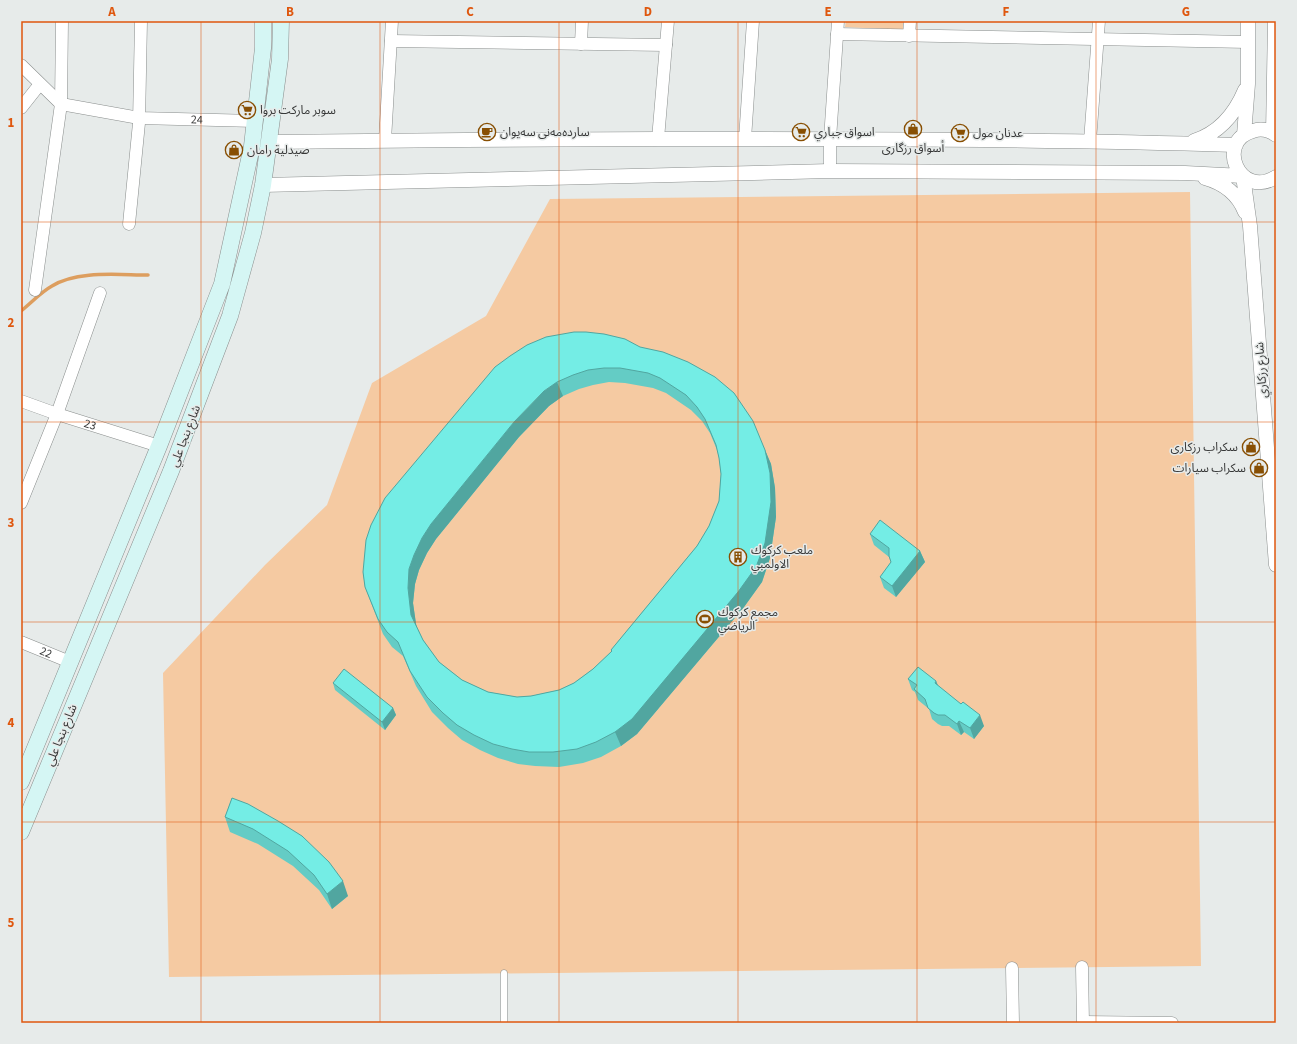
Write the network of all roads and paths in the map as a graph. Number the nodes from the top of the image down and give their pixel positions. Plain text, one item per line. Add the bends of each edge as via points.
1 (62, 21) edge
2 (141, 21) edge
3 (263, 21) edge
4 (281, 21) edge
5 (392, 21) edge
6 (582, 21) edge
7 (668, 21) edge
8 (753, 21) edge
9 (838, 21) edge
10 (910, 21) edge
11 (1099, 21) edge
12 (1248, 21) edge
13 (1275, 21) edge
14 (837, 34) junction
15 (909, 36) junction
16 (1098, 39) junction
17 (391, 41) junction
18 (1248, 42) junction
19 (581, 44) junction
20 (666, 45) junction
21 (21, 65) edge
22 (40, 84) junction
23 (1248, 84) junction
24 (61, 104) junction
25 (1275, 104) edge
26 (21, 108) edge
27 (139, 118) junction
28 (255, 121) junction
29 (1274, 134) edge
30 (658, 139) junction
31 (745, 139) junction
32 (830, 139) junction
33 (385, 140) junction
34 (1090, 140) junction
35 (1240, 140) junction
36 (269, 142) junction
37 (1186, 143) junction
38 (830, 171) junction
39 (1185, 173) junction
40 (1243, 176) junction
41 (1276, 177) edge
42 (263, 185) junction
43 (129, 224) dead end
44 (1250, 226) junction
45 (35, 290) dead end
46 (100, 293) dead end
47 (179, 394) junction
48 (21, 401) edge
49 (198, 401) junction
50 (57, 414) junction
51 (159, 446) junction
52 (21, 502) edge
53 (1276, 565) edge
54 (21, 642) edge
55 (70, 662) junction
56 (21, 782) edge
57 (21, 832) edge
58 (1082, 967) dead end
59 (1012, 968) dead end
60 (504, 973) dead end
61 (1083, 1022) edge
62 (504, 1023) edge
63 (1013, 1023) edge
64 (1172, 1023) edge

1 - 24 street
2 - 27 street
3 - 28 main road, شارع بنجا علي via 263,48
4 - 36 main road, شارع بنجا علي via 280,59
5 - 17 street
6 - 19 street
7 - 20 street
8 - 31 street
9 - 14 street
10 - 15 street
11 - 16 street
12 - 18 street
13 - 25 street
14 - 15 street
14 - 32 street
15 - 16 street
16 - 18 street
16 - 34 street
17 - 19 street
17 - 33 street
18 - 23 street
19 - 20 street
20 - 30 street
21 - 22 street
22 - 24 street
22 - 26 street
23 - 35 street
23 - 37 street via 1236,108 1223,124 1210,134
24 - 27 street, 24
24 - 45 street
25 - 29 street
27 - 28 street, 24
27 - 43 street
28 - 47 main road, شارع بنجا علي via 252,146 222,284
29 - 35 street via 1253,130
30 - 31 street
30 - 33 street
31 - 32 street
32 - 34 street
32 - 38 street
33 - 36 street
34 - 37 street
35 - 37 street
35 - 40 street via 1233,156
36 - 42 main road, شارع بنجا علي
38 - 39 street
38 - 42 street
39 - 40 street
39 - 44 street via 1212,180 1227,188 1244,209
40 - 41 street via 1254,182 1266,182
40 - 44 street, شارع رزكاري
42 - 49 main road, شارع بنجا علي via 253,233 230,316
44 - 53 street, شارع رزكاري
46 - 50 street
47 - 49 main road
47 - 51 main road, شارع بنجا علي
48 - 50 street, 23
49 - 57 main road, شارع بنجا علي
50 - 51 street, 23
50 - 52 street
51 - 55 main road, شارع بنجا علي
54 - 55 street, 22
55 - 56 main road, شارع بنجا علي
58 - 61 street
59 - 63 street
60 - 62 lane
61 - 64 street

